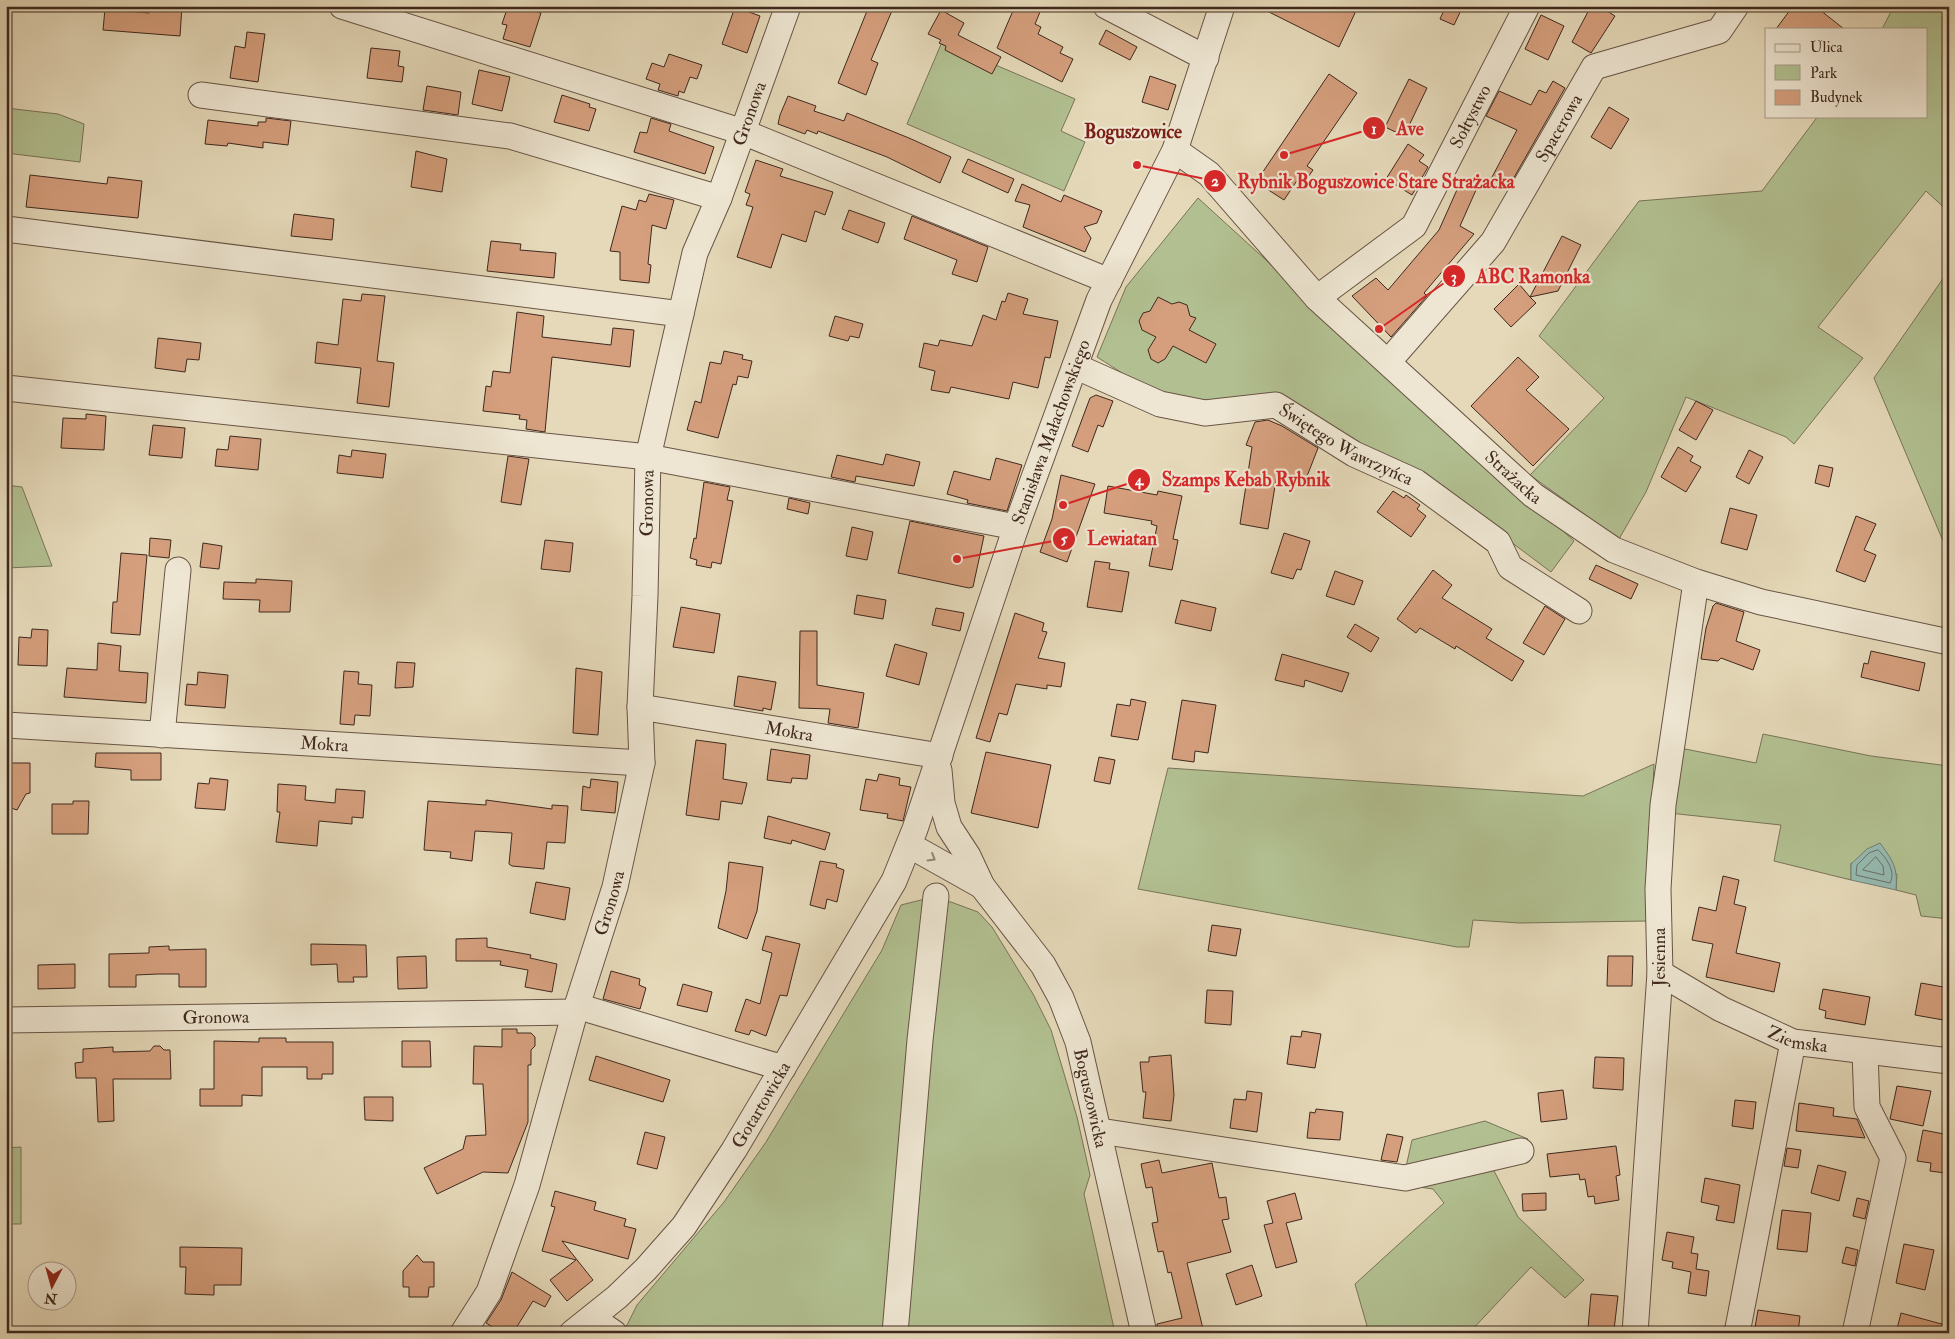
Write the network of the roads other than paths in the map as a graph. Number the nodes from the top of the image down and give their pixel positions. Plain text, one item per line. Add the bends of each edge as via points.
1 (342, 6) edge
2 (788, 6) edge
3 (1106, 6) edge
4 (1222, 6) edge
5 (1527, 6) edge
6 (1736, 6) edge
7 (1206, 58) junction
8 (201, 95) dead end
9 (743, 132) junction
10 (1175, 150) junction
11 (719, 198) junction
12 (6, 230) edge
13 (1108, 281) junction
14 (1317, 298) junction
15 (681, 314) junction
16 (1388, 362) junction
17 (1075, 366) junction
18 (6, 388) edge
19 (648, 457) junction
20 (1016, 527) junction
21 (178, 570) dead end
22 (1696, 582) junction
23 (1579, 611) dead end
24 (1949, 642) edge
25 (640, 707) junction
26 (6, 725) edge
27 (162, 735) junction
28 (939, 759) junction
29 (642, 764) junction
30 (912, 837) junction
31 (957, 841) junction
32 (982, 886) junction
33 (936, 896) dead end
34 (1660, 973) junction
35 (576, 1009) junction
36 (6, 1020) edge
37 (1793, 1042) junction
38 (1865, 1052) junction
39 (1949, 1061) edge
40 (783, 1068) junction
41 (1100, 1131) junction
42 (1521, 1151) dead end
43 (592, 1318) junction
44 (463, 1333) edge
45 (572, 1333) edge
46 (614, 1333) edge
47 (895, 1333) edge
48 (1144, 1333) edge
49 (1635, 1333) edge
50 (1737, 1333) edge
51 (1854, 1333) edge

1 - 9 street
2 - 9 street, Gronowa
3 - 7 street
4 - 7 street, Stanisława Małachowskiego
5 - 14 street, Sołtystwo via 1414,226
6 - 16 street, Spacerowa via 1719,32 1594,67 1493,242
7 - 10 street, Stanisława Małachowskiego
8 - 11 street via 510,136
9 - 11 street, Gronowa
9 - 13 street
10 - 13 street, Stanisława Małachowskiego
10 - 14 street, Strażacka via 1209,174
11 - 15 street, Gronowa via 695,253
12 - 15 street
13 - 17 street, Stanisława Małachowskiego
14 - 16 street, Strażacka
15 - 19 street, Gronowa
16 - 22 street, Strażacka via 1533,495 1614,550
17 - 20 street, Stanisława Małachowskiego
17 - 23 street, Świętego Wawrzyńca via 1160,404 1205,413 1276,405 1354,454 1416,482 1498,542 1510,567
18 - 19 street
19 - 20 street
19 - 25 street, Gronowa
20 - 28 street, Stanisława Małachowskiego
21 - 27 street
22 - 24 street, Strażacka via 1761,602
22 - 34 street, Jesienna via 1663,805 1658,889
25 - 28 street, Mokra
25 - 29 street, Gronowa
26 - 27 street, Mokra
27 - 29 street, Mokra
28 - 30 street, Stanisława Małachowskiego
28 - 31 street, Boguszowicka via 945,815
29 - 35 street, Gronowa via 615,887
30 - 31 street via 937,832
30 -> 32 street, Boguszowicka
30 - 40 street, Gotartowicka via 884,900
31 - 32 street, Boguszowicka
32 - 41 street, Boguszowicka via 1029,944 1061,998 1078,1042
33 - 47 street
34 - 37 street, Ziemska via 1721,1009
34 - 49 street, Jesienna
35 - 36 street, Gronowa
35 - 40 street
35 - 44 street, Gronowa via 524,1195 489,1292
37 - 38 street, Ziemska
37 - 50 street
38 - 39 street, Ziemska
38 - 51 street via 1867,1107 1893,1158
40 - 43 street, Gotartowicka via 684,1226 646,1269
41 - 42 street via 1405,1178
41 - 48 street, Boguszowicka
43 - 45 street, Gotartowicka
43 - 46 street

